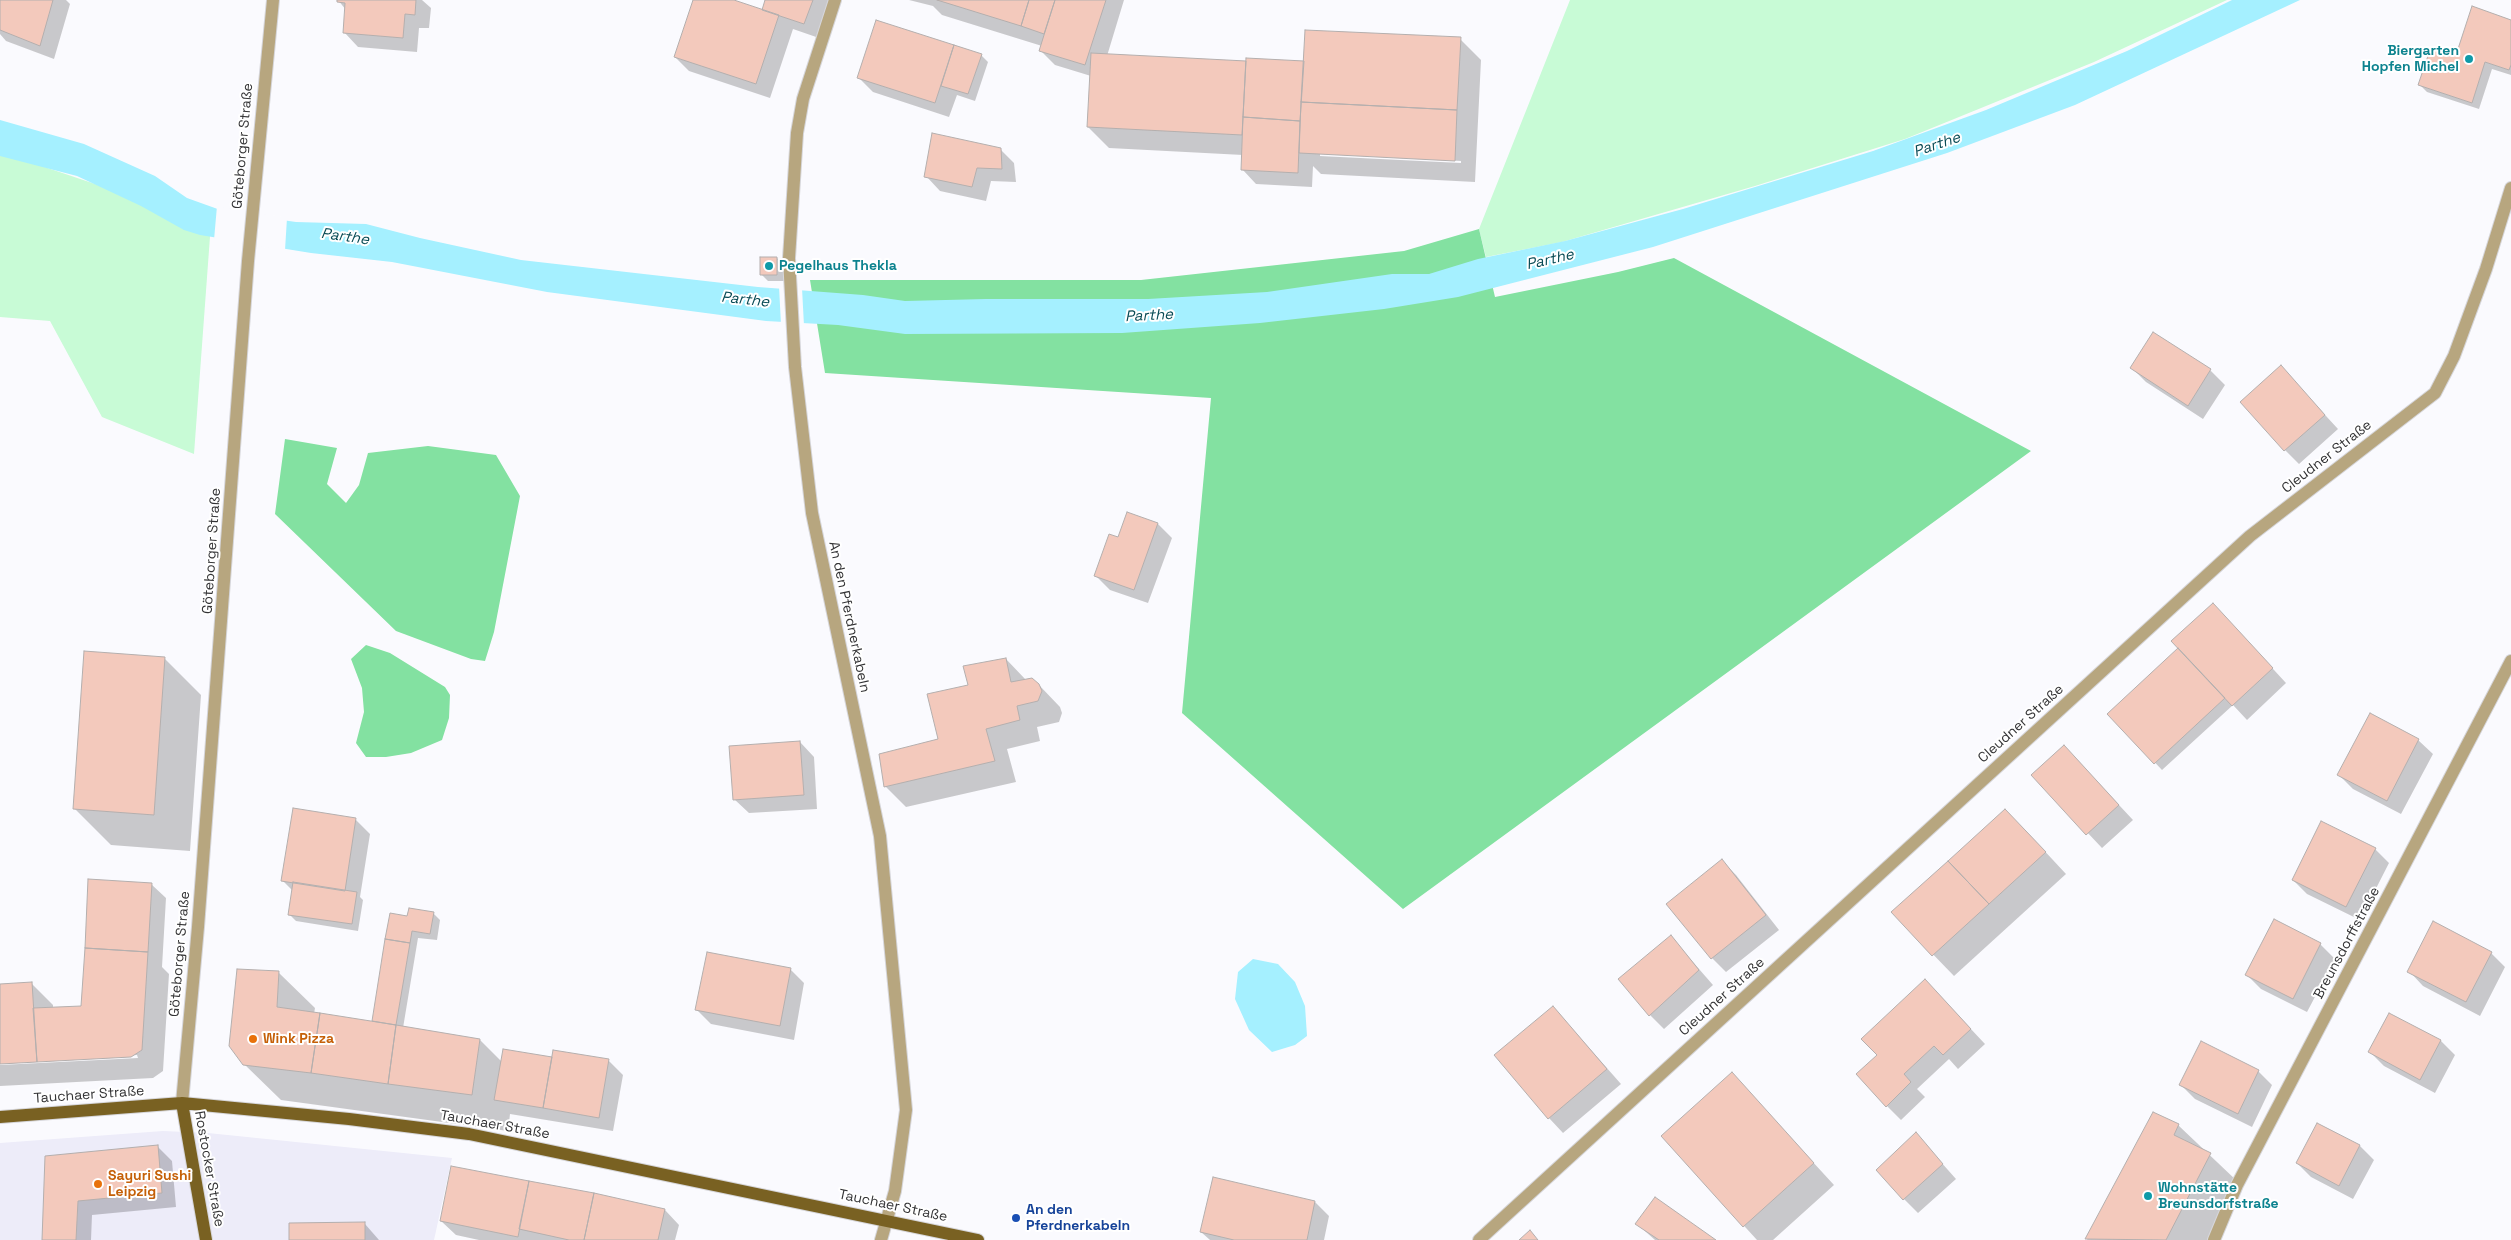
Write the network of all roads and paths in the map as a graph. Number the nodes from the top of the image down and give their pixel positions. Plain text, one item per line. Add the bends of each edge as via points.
1 (272, 0) edge
2 (835, 0) edge
3 (2511, 188) edge
4 (2511, 662) edge
5 (182, 1104) junction
6 (0, 1117) edge
7 (886, 1220) junction
8 (206, 1240) edge
9 (881, 1240) edge
10 (978, 1240) edge
11 (1479, 1240) edge
12 (2214, 1240) edge

1 - 5 street, Göteborger Straße via 256,159
2 - 7 street, An den Pferdnerkabeln via 803,100 797,133 789,258 795,367 812,513 880,836 906,1110 895,1190
3 - 11 street, Cleudner Straße via 2454,356 2435,392 2250,536
4 - 12 street, Breunsdorffstraße via 2236,1185
5 - 6 main road, Tauchaer Straße
5 - 7 main road, Tauchaer Straße via 470,1134
5 - 8 main road, Rostocker Straße
7 - 9 street, An den Pferdnerkabeln
7 - 10 main road, Tauchaer Straße

